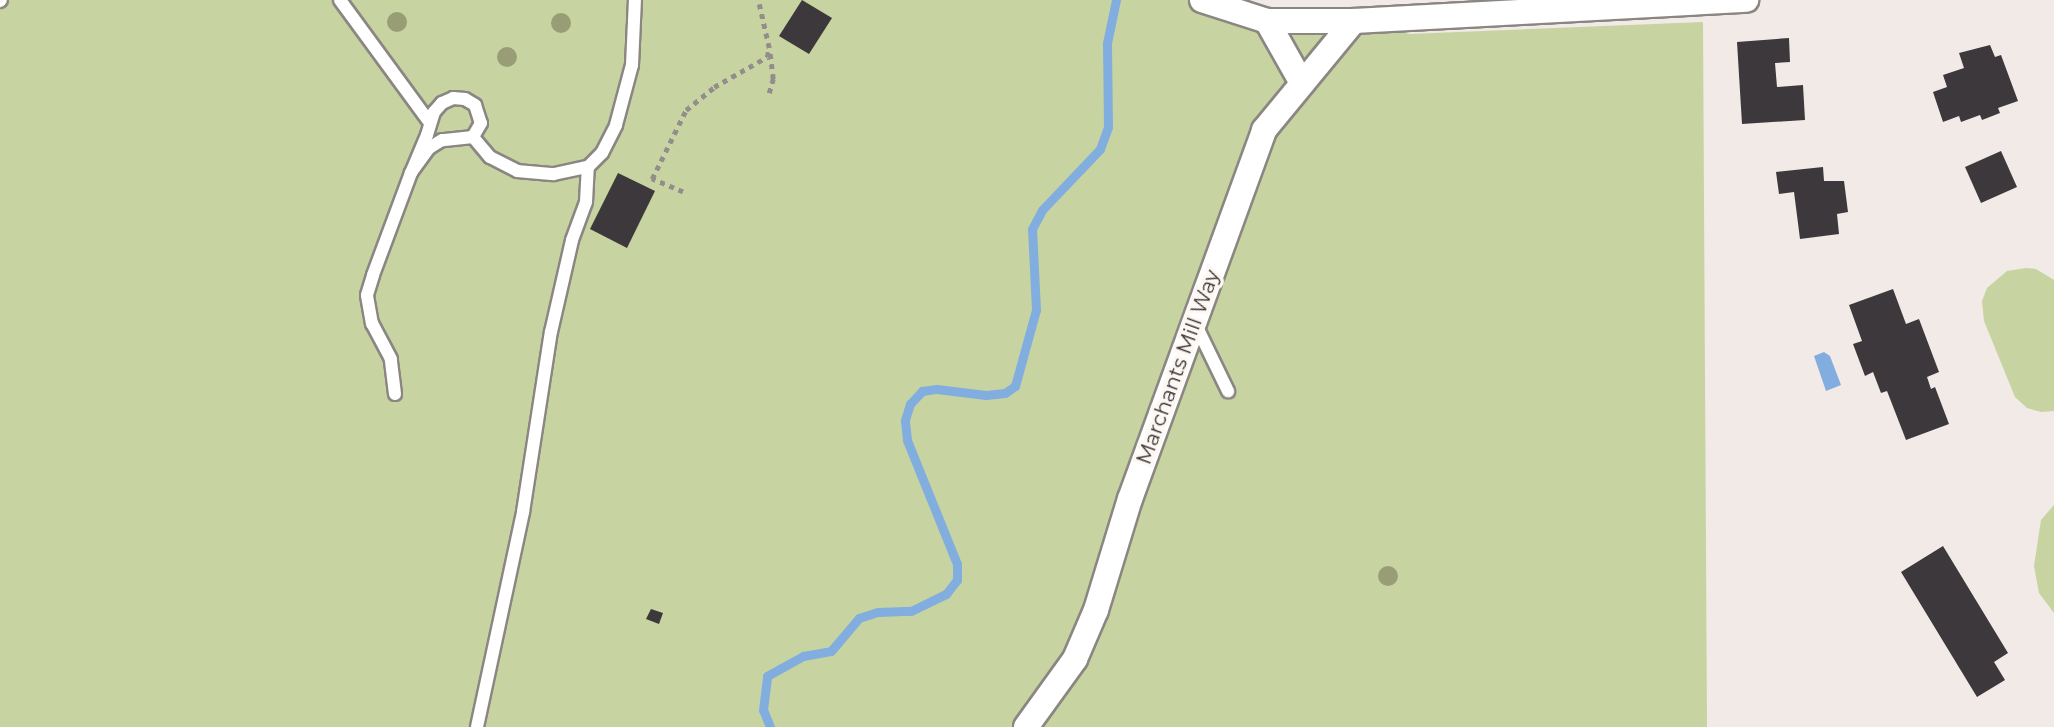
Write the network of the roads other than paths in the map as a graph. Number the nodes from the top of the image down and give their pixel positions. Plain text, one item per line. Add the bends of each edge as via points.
1 (340, 0) edge
2 (635, 0) edge
3 (1202, 0) edge
4 (1746, 0) edge
5 (1622, 4) edge
6 (1434, 8) edge
7 (1267, 21) junction
8 (1354, 21) junction
9 (1302, 83) junction
10 (430, 123) junction
11 (472, 137) junction
12 (588, 167) junction
13 (411, 173) junction
14 (1195, 323) junction
15 (1228, 391) dead end
16 (395, 394) dead end
17 (477, 727) edge
18 (1026, 727) edge

1 - 10 lane
2 - 12 lane via 632,65 615,125 602,153
3 - 7 street
4 - 5 street
5 - 6 street
6 - 8 street
7 - 8 street
7 - 9 street
8 - 9 street, Marchants Mill Way
9 - 14 street, Marchants Mill Way via 1264,130
10 - 11 lane via 442,103 466,99 481,115 479,130
10 - 13 lane
11 - 12 lane via 490,157 517,171 554,174
11 - 13 lane via 442,140 429,148
12 - 17 lane via 586,202 572,240 551,332 523,512
13 - 16 lane via 367,295 372,324 391,359
14 - 15 lane
14 - 18 street, Marchants Mill Way via 1130,499 1096,610 1074,659

